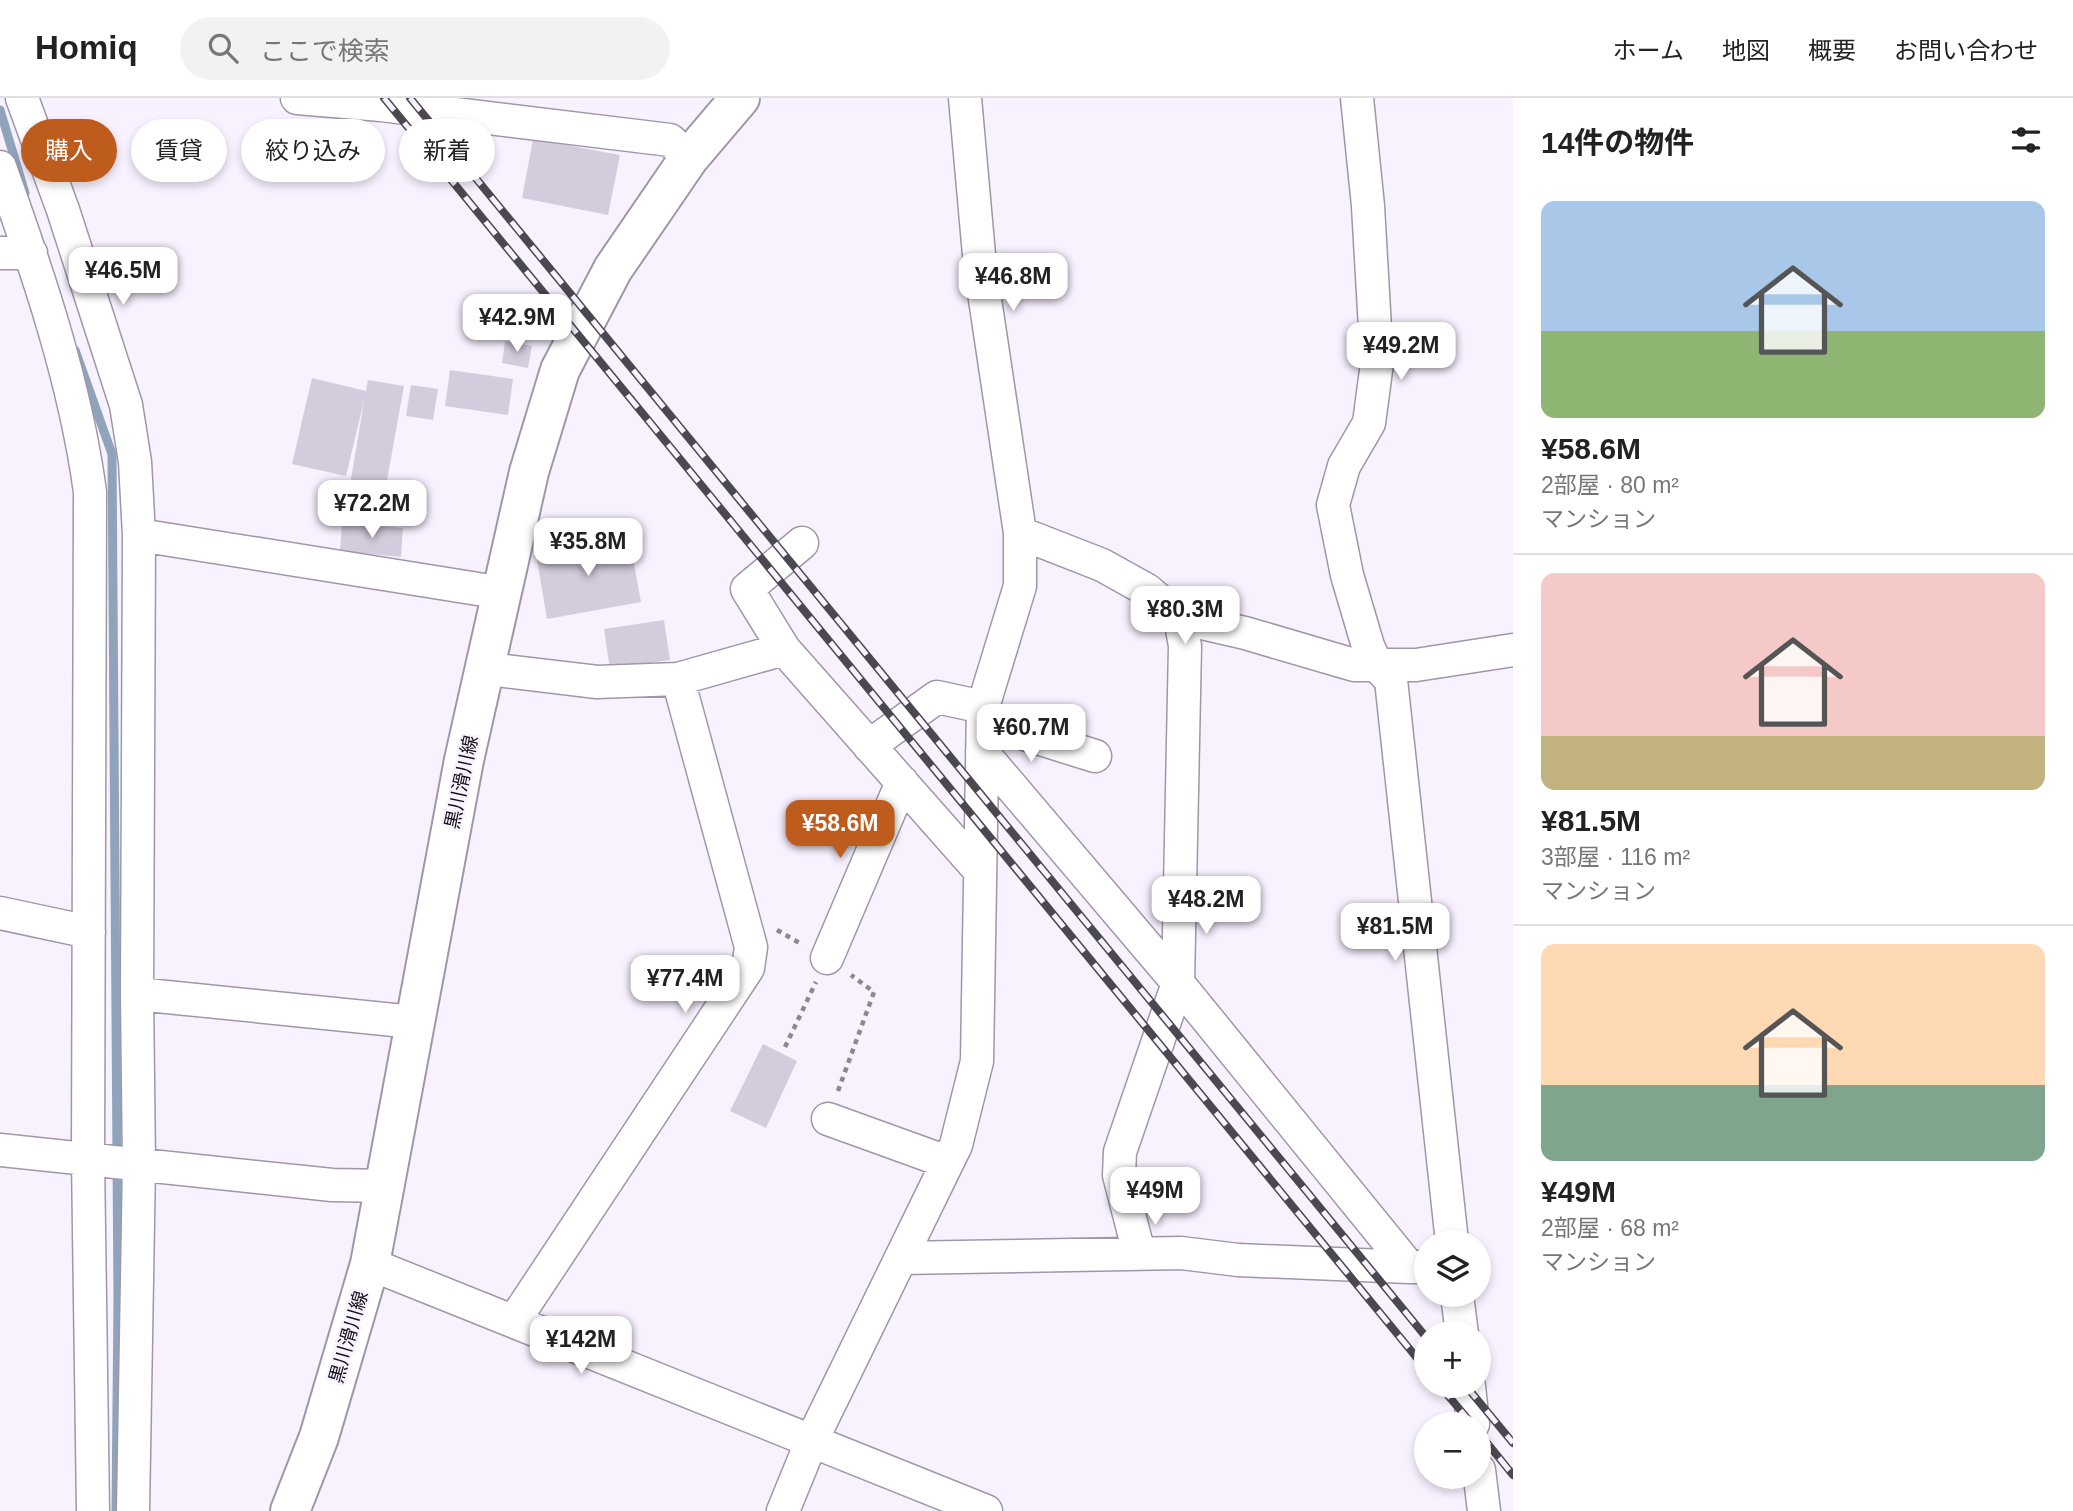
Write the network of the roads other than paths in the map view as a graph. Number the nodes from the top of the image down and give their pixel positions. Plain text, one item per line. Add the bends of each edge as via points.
1 (22, 98) edge
2 (297, 98) edge
3 (740, 98) edge
4 (965, 98) edge
5 (1357, 98) edge
6 (381, 101) edge
7 (689, 158) junction
8 (0, 167) edge
9 (15, 253) edge
10 (1020, 533) junction
11 (139, 535) junction
12 (802, 543) dead end
13 (503, 593) junction
14 (1180, 618) junction
15 (784, 649) junction
16 (1513, 650) edge
17 (1377, 666) junction
18 (487, 668) junction
19 (678, 679) junction
20 (983, 714) junction
21 (869, 746) junction
22 (982, 752) junction
23 (1095, 756) dead end
24 (902, 782) junction
25 (980, 871) junction
26 (0, 913) edge
27 (89, 932) junction
28 (827, 958) road end
29 (1178, 983) junction
30 (137, 994) junction
31 (414, 1022) junction
32 (828, 1119) road end
33 (0, 1150) edge
34 (88, 1159) junction
35 (947, 1162) junction
36 (139, 1164) junction
37 (386, 1186) junction
38 (1451, 1230) edge
39 (1139, 1253) junction
40 (901, 1258) junction
41 (1414, 1263) edge
42 (370, 1264) junction
43 (1414, 1267) edge
44 (514, 1321) junction
45 (812, 1440) junction
46 (1481, 1489) edge
47 (93, 1511) edge
48 (133, 1511) edge
49 (290, 1511) edge
50 (783, 1511) edge
51 (986, 1511) edge
52 (1484, 1511) edge

1 - 11 street via 126,405
2 - 6 street
3 - 7 main road, 黒川滑川線
4 - 10 street via 980,266
5 - 17 street via 1377,363 1369,424 1343,466 1333,505 1347,575
6 - 7 street via 670,140
7 - 13 main road, 黒川滑川線 via 612,269 560,370 529,472
8 - 9 street
9 - 27 street via 81,427 90,492
10 - 14 street via 1102,565 1147,590
10 - 20 street via 1020,586
11 - 13 street
11 - 30 street
12 - 15 street via 747,589
13 - 18 main road, 黒川滑川線
14 - 17 street via 1354,665
14 - 29 street via 1185,646
15 - 19 street
15 - 21 street
16 - 17 street via 1416,665
17 - 38 street via 1391,680
18 - 19 street via 597,682
18 - 31 main road, 黒川滑川線 via 459,786
19 - 44 street via 751,947 748,968
20 - 21 street via 937,697
20 - 22 street
20 - 23 street
21 - 24 street
22 - 25 street
22 - 29 street
24 - 25 street
24 - 28 street
25 - 35 street via 977,1061 956,1145
26 - 27 street
27 - 34 street
29 - 39 street via 1120,1152 1119,1175
29 - 41 street
30 - 31 street
30 - 36 street
31 - 37 main road, 黒川滑川線
32 - 35 street
33 - 34 street
34 - 36 street
34 - 47 street
35 - 40 street
36 - 37 street via 332,1185
36 - 48 street
37 - 42 main road, 黒川滑川線
39 - 40 street
39 - 43 street
40 - 45 street
42 - 44 street
42 - 49 main road, 黒川滑川線 via 319,1437
44 - 45 street
45 - 50 street
45 - 51 street
46 - 52 street

